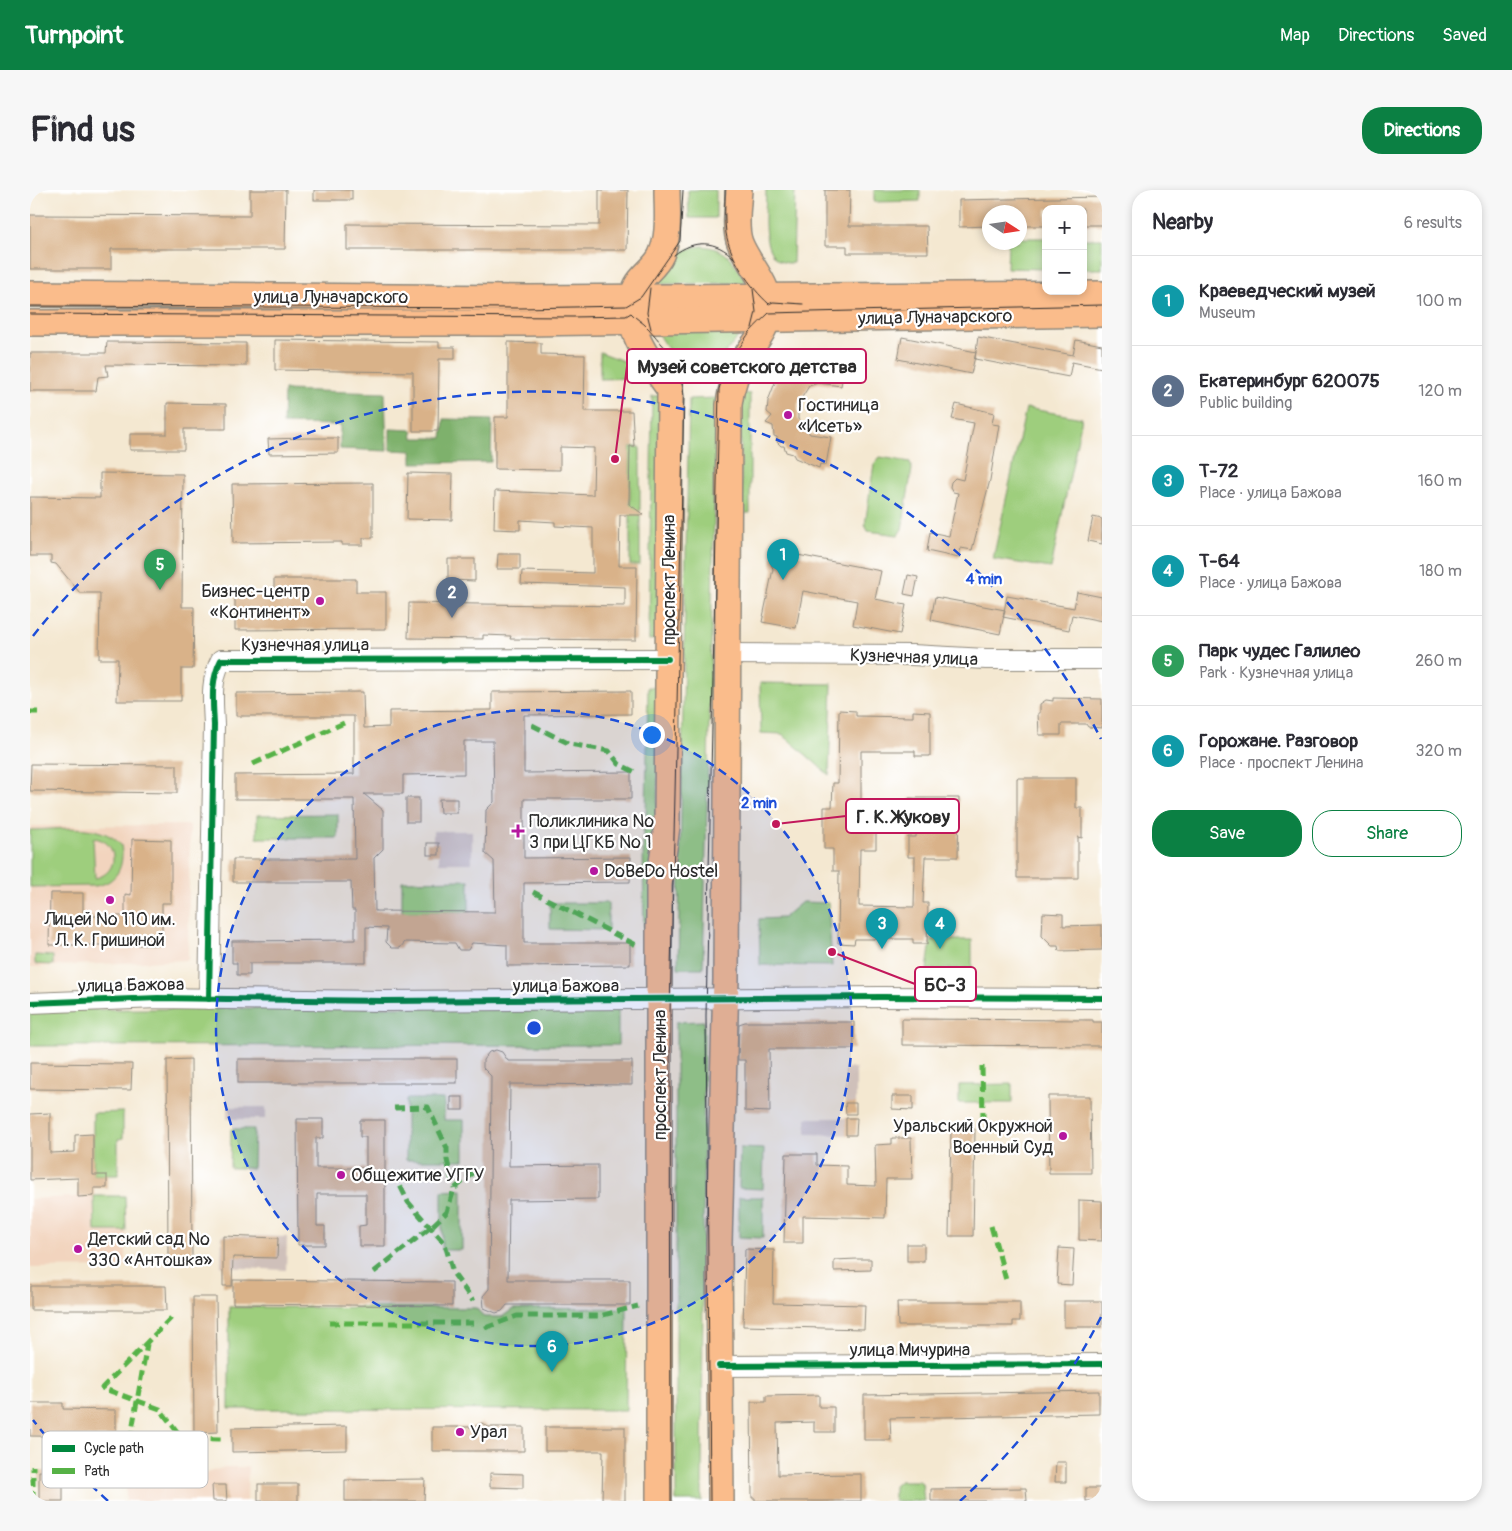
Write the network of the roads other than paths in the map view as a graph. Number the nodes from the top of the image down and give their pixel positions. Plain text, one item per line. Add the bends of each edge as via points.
1 (667, 190) edge
2 (739, 190) edge
3 (30, 294) edge
4 (1102, 294) edge
5 (768, 308) junction
6 (632, 309) junction
7 (1102, 314) edge
8 (30, 323) edge
9 (726, 654) junction
10 (668, 659) junction
11 (1102, 660) edge
12 (1102, 998) edge
13 (208, 999) junction
14 (725, 999) junction
15 (660, 1000) junction
16 (30, 1003) edge
17 (1102, 1364) edge
18 (719, 1366) junction
19 (659, 1501) edge
20 (721, 1501) edge

1 - 6 main road via 664,247 660,257 637,285
2 - 5 main road via 740,243
3 - 6 main road, улица Луначарского
4 - 5 main road, улица Луначарского
5 - 6 main road
5 - 7 main road, улица Луначарского
5 - 9 main road via 760,336 737,373 729,405
6 - 8 main road, улица Луначарского
6 - 10 main road, проспект Ленина via 642,350 670,390
9 - 11 street, Кузнечная улица
9 - 14 main road
10 - 13 street, Кузнечная улица via 221,660 212,686
10 - 15 main road, проспект Ленина via 667,826 659,885
12 - 14 street, улица Бажова
13 - 15 street, улица Бажова via 384,1002
13 - 16 street, улица Бажова
14 - 15 street, улица Бажова
14 - 18 main road
15 - 19 main road, проспект Ленина
17 - 18 street, улица Мичурина
18 - 20 main road

